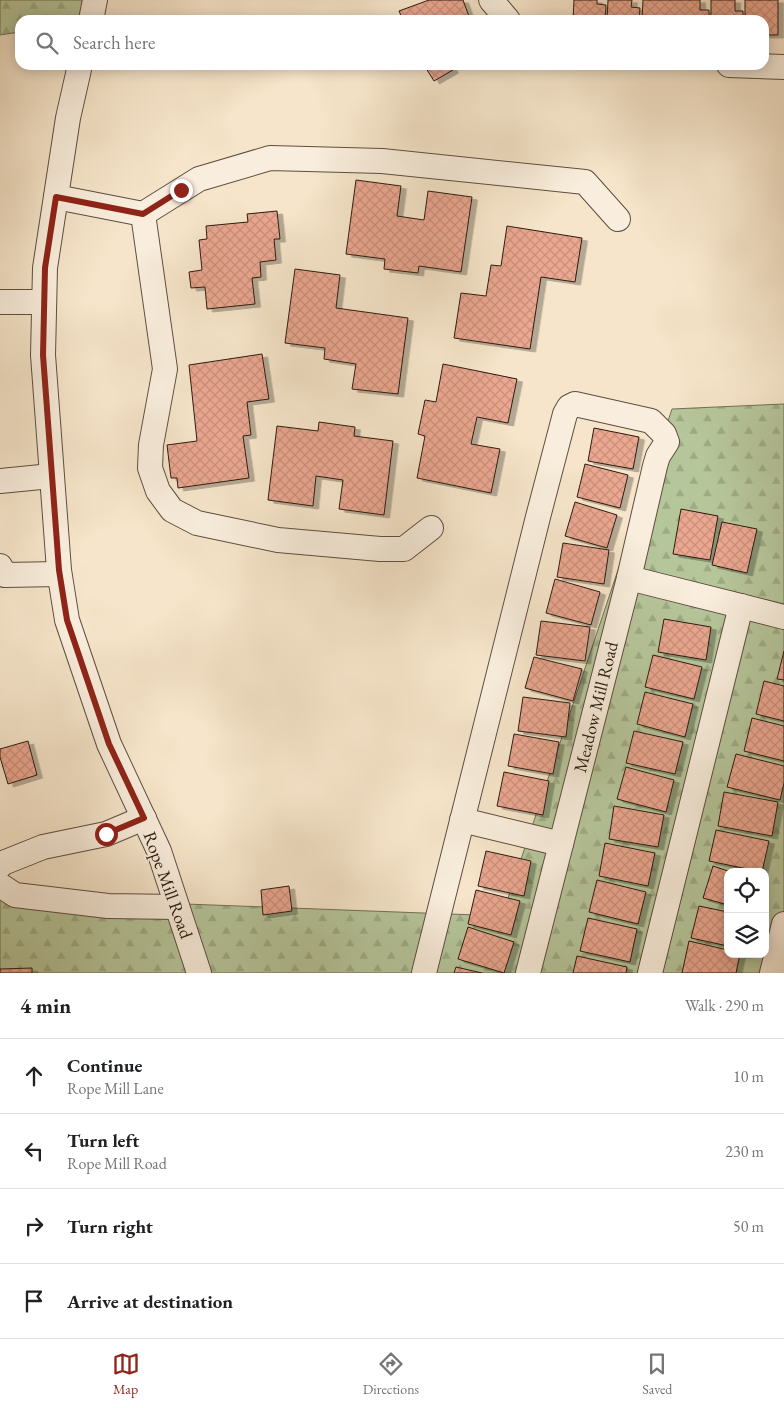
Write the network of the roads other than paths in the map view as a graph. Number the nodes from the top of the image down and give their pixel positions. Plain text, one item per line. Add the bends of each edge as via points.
1 (95, 0) edge
2 (491, 0) edge
3 (91, 15) edge
4 (504, 15) edge
5 (769, 66) edge
6 (784, 67) edge
7 (79, 70) edge
8 (56, 197) junction
9 (143, 214) junction
10 (618, 219) dead end
11 (0, 302) edge
12 (44, 302) junction
13 (51, 476) junction
14 (0, 481) edge
15 (431, 528) dead end
16 (0, 566) edge
17 (60, 574) junction
18 (629, 578) junction
19 (741, 606) junction
20 (784, 617) edge
21 (144, 818) junction
22 (462, 820) junction
23 (561, 844) junction
24 (0, 866) edge
25 (0, 885) edge
26 (177, 907) junction
27 (784, 924) edge
28 (199, 973) edge
29 (424, 973) edge
30 (528, 973) edge
31 (650, 973) edge
32 (772, 973) edge

1 - 3 street
2 - 4 street
5 - 6 street
7 - 8 street, Rope Mill Road
8 - 9 street
8 - 12 street, Rope Mill Road via 45,268
9 - 10 street via 198,179 270,158 382,161 585,182
9 - 15 street via 165,369 150,468 158,491 172,510 197,523 278,540 380,549 404,549
11 - 12 street
12 - 13 street, Rope Mill Road via 43,355
13 - 14 street
13 - 17 street, Rope Mill Road
16 - 17 street via 6,575
17 - 21 street, Rope Mill Road via 67,620 109,744
18 - 19 street
18 - 22 street, Meadow Mill Road via 655,466 667,442 651,421 575,404 565,414
18 - 23 street, Meadow Mill Road
19 - 20 street
19 - 31 street
21 - 24 street via 106,834 43,847
21 - 26 street, Rope Mill Road via 159,851
22 - 23 street
22 - 29 street
23 - 30 street, Meadow Mill Road
25 - 26 street via 14,895 108,906
26 - 28 street, Rope Mill Road
27 - 32 street

